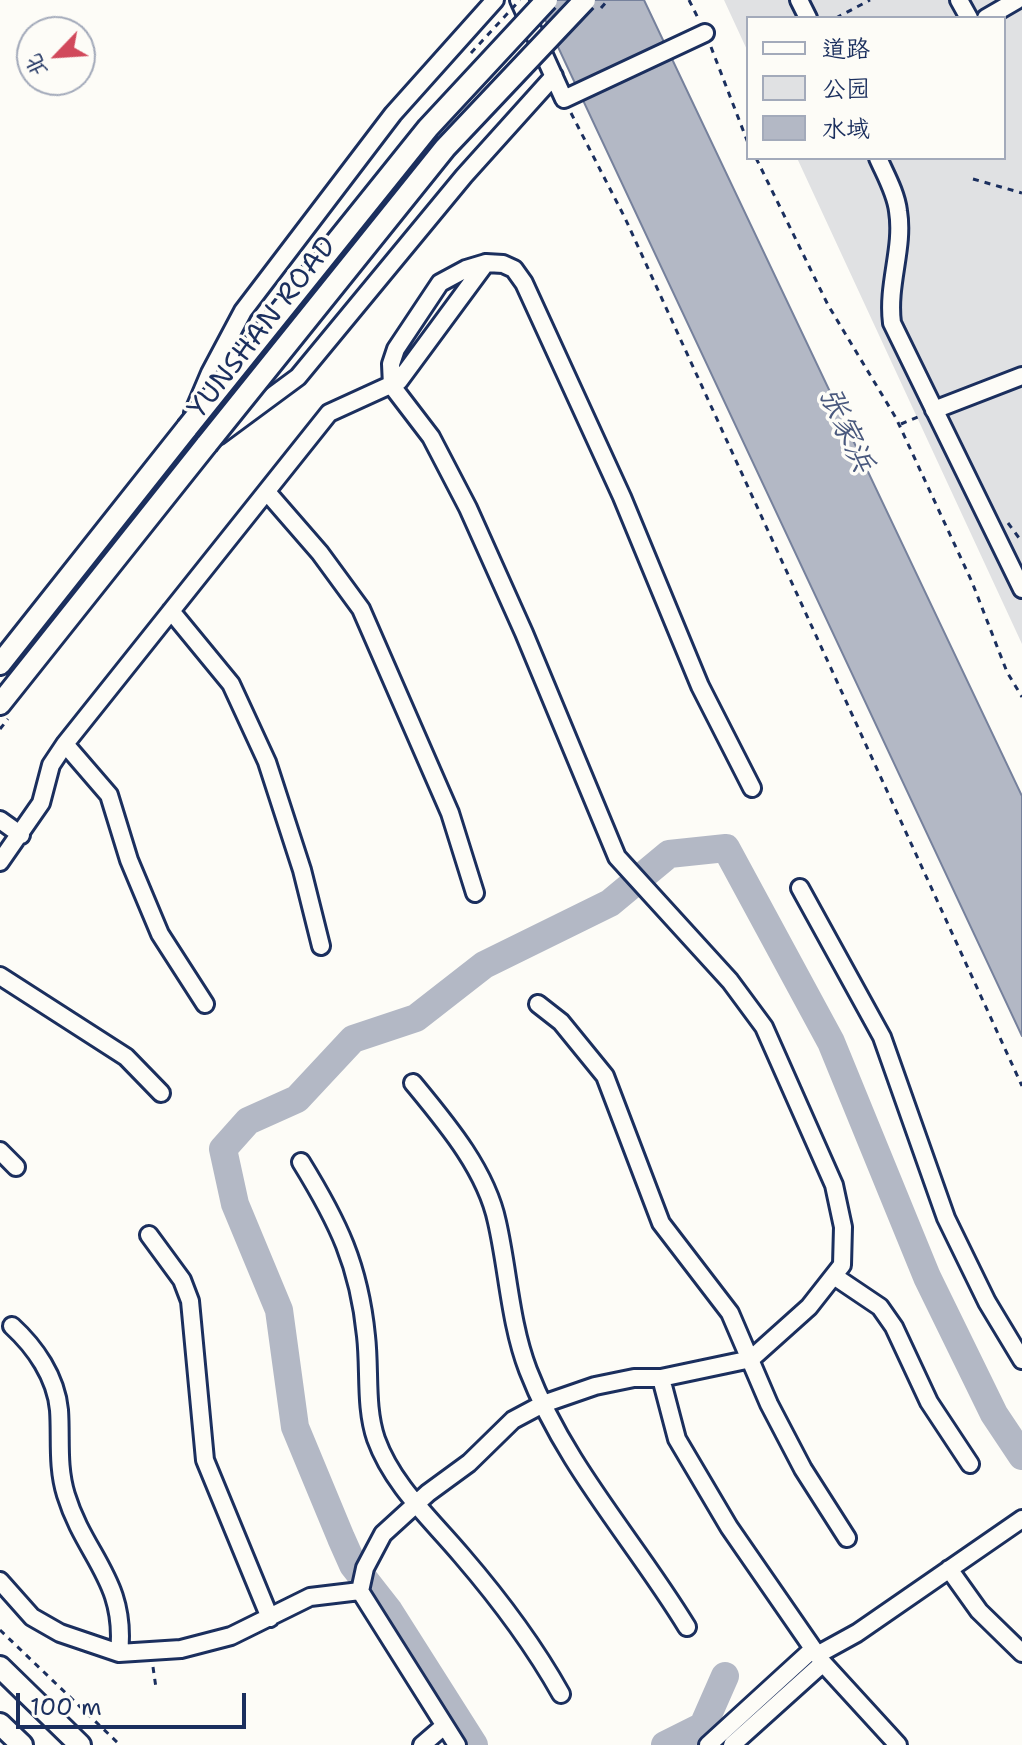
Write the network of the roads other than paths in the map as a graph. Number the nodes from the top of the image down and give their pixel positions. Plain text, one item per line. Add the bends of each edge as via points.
1 (495, 0) edge
2 (519, 0) edge
3 (547, 0) edge
4 (585, 0) edge
5 (1017, 0) edge
6 (989, 16) edge
7 (705, 33) road end
8 (554, 76) junction
9 (879, 160) edge
10 (486, 263) junction
11 (1022, 376) edge
12 (392, 386) junction
13 (934, 410) junction
14 (187, 428) junction
15 (207, 444) junction
16 (267, 492) junction
17 (1022, 589) edge
18 (171, 611) junction
19 (0, 664) edge
20 (0, 704) edge
21 (65, 744) junction
22 (752, 788) dead end
23 (0, 820) edge
24 (11, 842) edge
25 (0, 862) edge
26 (800, 888) dead end
27 (475, 893) dead end
28 (321, 946) dead end
29 (0, 976) edge
30 (205, 1004) dead end
31 (538, 1004) dead end
32 (413, 1083) dead end
33 (161, 1093) dead end
34 (0, 1151) edge
35 (301, 1162) dead end
36 (16, 1167) dead end
37 (149, 1235) dead end
38 (834, 1276) junction
39 (12, 1326) dead end
40 (751, 1359) junction
41 (1022, 1360) edge
42 (661, 1378) junction
43 (543, 1404) junction
44 (970, 1464) dead end
45 (415, 1504) junction
46 (1022, 1519) edge
47 (847, 1538) dead end
48 (949, 1569) junction
49 (362, 1580) junction
50 (0, 1581) edge
51 (270, 1618) junction
52 (687, 1627) dead end
53 (119, 1653) junction
54 (1022, 1653) edge
55 (818, 1656) junction
56 (0, 1667) edge
57 (561, 1694) dead end
58 (0, 1724) edge
59 (444, 1726) junction
60 (889, 1742) edge
61 (22, 1745) edge
62 (80, 1745) edge
63 (422, 1745) edge
64 (457, 1745) edge
65 (708, 1745) edge
66 (732, 1745) edge

1 - 14 street via 393,114 243,311
2 - 8 street
3 - 14 main road, YUNSHAN ROAD, bridge via 428,128
4 - 15 main road, YUNSHAN ROAD, bridge via 445,148
5 - 6 street
7 - 8 street via 564,99
8 - 15 street via 298,377
9 - 13 street via 898,208 888,298 892,323
10 - 12 street
10 - 12 street via 440,283 396,349
10 - 22 street via 514,269 534,301 700,686
11 - 13 street
12 - 16 street via 329,413
12 - 38 street via 431,437 468,508 611,849 730,981 764,1027 834,1185 843,1227 842,1265
13 - 17 street
14 - 19 main road, YUNSHAN ROAD
15 - 20 main road, YUNSHAN ROAD
16 - 18 street
16 - 27 street via 361,609 450,813
18 - 21 street
18 - 28 street via 231,684 267,762
21 - 24 street via 51,765 41,803
21 - 30 street via 109,795 160,934
23 - 24 street
24 - 25 street
26 - 41 street via 882,1037 946,1218
29 - 33 street via 126,1057
31 - 40 street via 561,1022 605,1076 661,1223 714,1287
32 - 43 street via 473,1163 488,1193 520,1344
34 - 36 street
35 - 45 street via 330,1207 354,1264 376,1438
37 - 51 street via 182,1280 190,1301 205,1460
38 - 40 street via 809,1307
38 - 44 street via 880,1307 929,1402
39 - 53 street via 34,1347 53,1388 65,1492 117,1600
40 - 42 street
40 - 47 street via 788,1441
42 - 43 street via 595,1386
42 - 55 street via 677,1439 698,1479
43 - 45 street via 513,1420 469,1463
43 - 52 street via 582,1477
45 - 49 street via 383,1534
45 - 57 street via 490,1590
46 - 48 street
48 - 54 street via 987,1621
48 - 55 street
49 - 51 street via 310,1597
49 - 59 street
50 - 53 street via 32,1617 60,1633
51 - 53 street via 231,1636 181,1649
55 - 60 street
55 - 65 street
55 - 66 street
56 - 62 main road
58 - 61 main road
59 - 63 street
59 - 64 street

